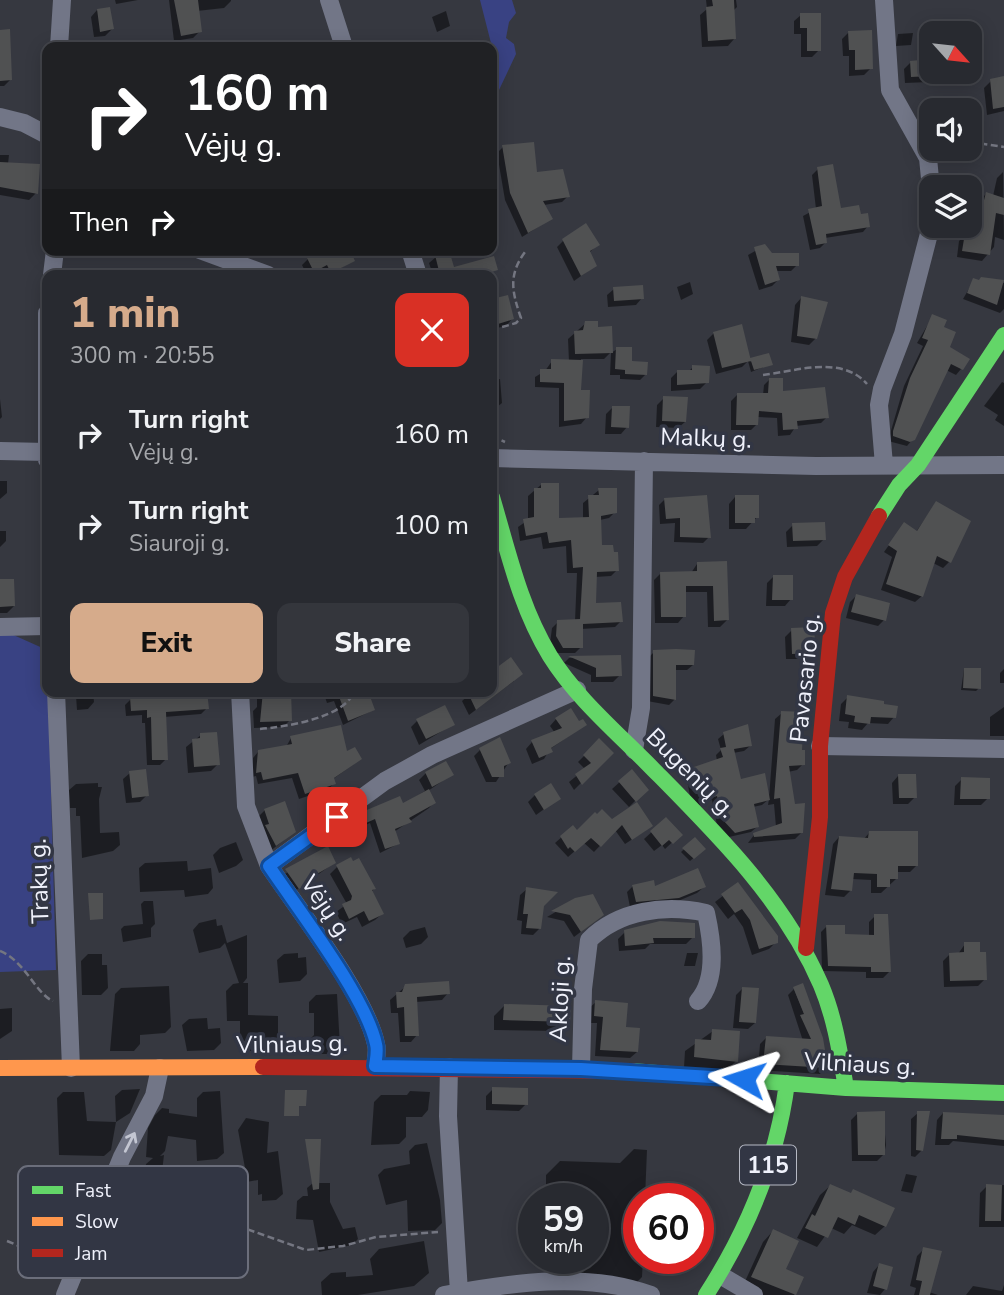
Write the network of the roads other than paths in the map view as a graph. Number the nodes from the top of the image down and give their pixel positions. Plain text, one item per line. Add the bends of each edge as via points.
1 (62, 0) edge
2 (329, 0) edge
3 (884, 0) edge
4 (59, 42) edge
5 (342, 42) edge
6 (0, 117) edge
7 (42, 132) edge
8 (930, 175) edge
9 (928, 238) edge
10 (216, 256) edge
11 (254, 270) edge
12 (1004, 335) edge
13 (1004, 356) edge
14 (983, 367) junction
15 (0, 451) edge
16 (42, 452) edge
17 (497, 458) edge
18 (644, 461) junction
19 (884, 465) junction
20 (918, 465) junction
21 (1004, 465) edge
22 (497, 513) edge
23 (42, 626) edge
24 (0, 627) edge
25 (577, 690) junction
26 (56, 697) edge
27 (240, 697) edge
28 (820, 746) junction
29 (1004, 749) edge
30 (634, 750) junction
31 (269, 866) junction
32 (806, 948) junction
33 (698, 1001) dead end
34 (375, 1066) junction
35 (449, 1067) junction
36 (0, 1068) edge
37 (71, 1068) junction
38 (160, 1068) junction
39 (581, 1069) junction
40 (787, 1083) junction
41 (846, 1088) junction
42 (1004, 1093) edge
43 (118, 1166) edge
44 (720, 1275) junction
45 (71, 1278) edge
46 (451, 1294) edge
47 (65, 1295) edge
48 (651, 1295) edge
49 (706, 1295) edge
50 (754, 1295) edge

1 - 4 street
2 - 5 street
3 - 8 street via 890,90 928,158
6 - 7 street
9 - 19 street via 879,405
10 - 11 street
12 - 14 street, Pavasario g.
13 - 14 street
14 - 20 street, Pavasario g.
15 - 16 street
17 - 18 street, Malkų g.
18 - 19 street, Malkų g.
18 - 30 street via 641,708
19 - 20 street, Malkų g.
20 - 21 street, Malkų g.
20 - 28 street, Pavasario g. via 882,511 845,577 832,613
22 - 25 street, Bugenių g. via 523,599 542,643
23 - 24 street
25 - 30 street, Bugenių g.
25 - 31 street via 385,781
26 - 37 street, Trakų g.
27 - 31 street, Vėjų g. via 246,806
28 - 29 street
28 - 32 street, Pavasario g. via 820,817
30 - 32 street, Bugenių g. via 749,867
31 - 34 street, Vėjų g. via 356,1000 374,1035
32 - 41 street, Bugenių g. via 838,1030
33 - 39 street, Akloji g. via 709,982 711,942 706,913 670,908 620,918 589,940
34 - 35 street, Vilniaus g.
34 - 38 street, Vilniaus g.
35 - 39 street, Vilniaus g.
35 - 46 street via 455,1231
36 - 37 street, Vilniaus g.
37 - 38 street, Vilniaus g.
43 -> 38 street via 154,1096
39 - 40 street, Vilniaus g.
40 - 41 street, Vilniaus g.
40 - 44 street, 115 via 784,1109 759,1193
41 - 42 street, Vilniaus g.
44 - 49 street, 115
44 - 50 street
47 -> 45 street
46 - 48 street via 522,1283 564,1283 607,1285

